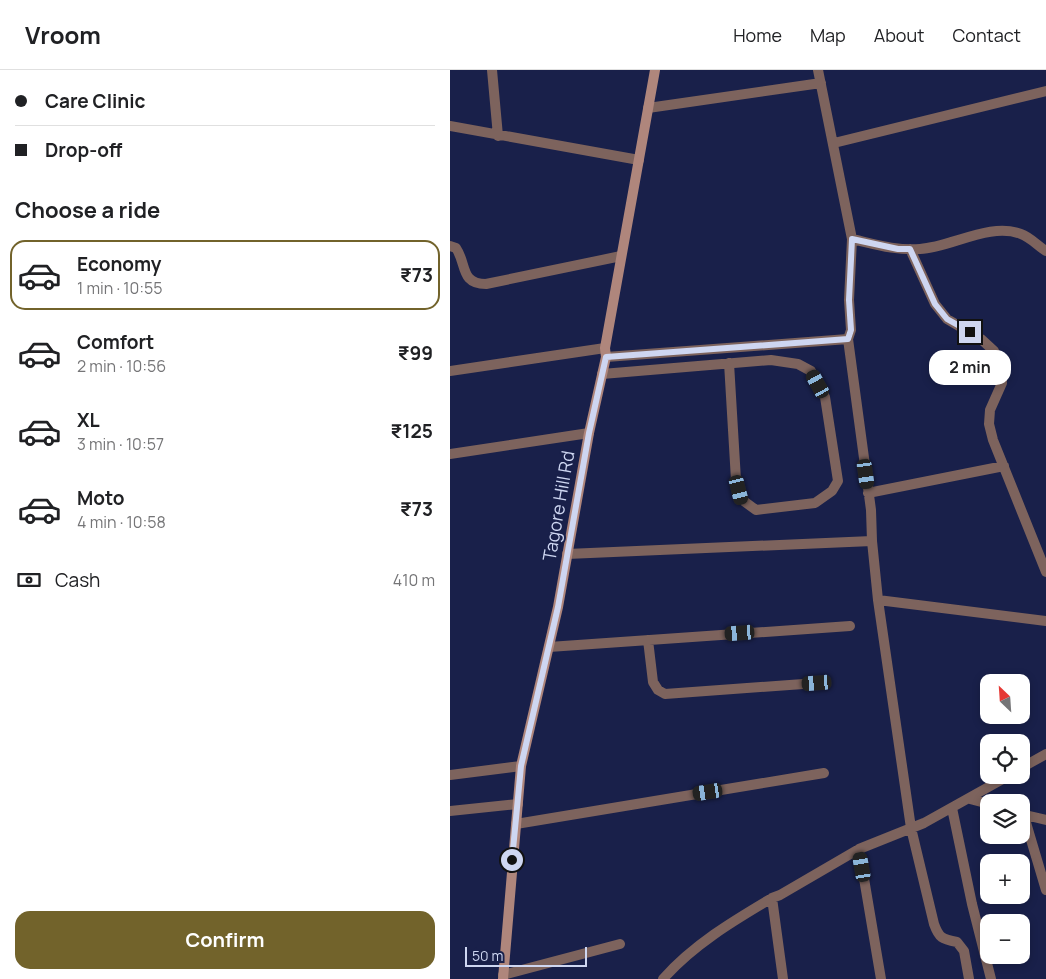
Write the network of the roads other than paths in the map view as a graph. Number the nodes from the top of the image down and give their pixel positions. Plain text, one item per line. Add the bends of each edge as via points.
1 (492, 70) edge
2 (655, 70) edge
3 (818, 70) edge
4 (821, 83) junction
5 (1046, 91) edge
6 (648, 108) junction
7 (450, 126) edge
8 (498, 136) junction
9 (834, 143) junction
10 (639, 160) junction
11 (852, 239) junction
12 (450, 246) edge
13 (910, 249) junction
14 (1046, 251) edge
15 (621, 256) junction
16 (848, 339) junction
17 (605, 353) junction
18 (729, 363) junction
19 (450, 371) edge
20 (602, 374) junction
21 (589, 433) junction
22 (450, 454) edge
23 (1004, 466) junction
24 (868, 493) junction
25 (872, 542) junction
26 (567, 554) junction
27 (1046, 572) edge
28 (878, 600) junction
29 (1046, 621) edge
30 (850, 626) dead end
31 (648, 640) junction
32 (549, 647) junction
33 (817, 683) dead end
34 (1046, 754) edge
35 (1030, 763) edge
36 (521, 766) junction
37 (824, 773) dead end
38 (450, 775) edge
39 (995, 784) edge
40 (970, 799) junction
41 (980, 802) edge
42 (518, 804) junction
43 (952, 808) junction
44 (450, 810) edge
45 (1030, 817) edge
46 (1046, 820) edge
47 (516, 824) junction
48 (911, 828) junction
49 (1030, 838) edge
50 (859, 849) junction
51 (1046, 890) edge
52 (772, 898) junction
53 (620, 944) dead end
54 (503, 977) edge
55 (663, 979) edge
56 (783, 979) edge
57 (881, 979) edge
58 (969, 979) edge
59 (991, 979) edge

1 - 8 street
2 - 6 main road, Tagore Hill Rd
3 - 4 street
4 - 6 street
4 - 9 street
5 - 9 street
6 - 10 main road, Tagore Hill Rd
7 - 8 street
8 - 10 street
9 - 11 street
10 - 15 main road, Tagore Hill Rd
11 - 13 street
11 - 16 street via 851,330
12 - 15 street via 461,255 470,280 477,284
13 - 14 street via 921,250 1007,230 1023,234
13 - 23 street via 935,304 947,319 981,339 994,351 1001,366 1002,383 990,410 989,424
15 - 17 main road, Tagore Hill Rd
16 - 17 street
16 - 24 street
17 - 19 street
17 - 20 main road, Tagore Hill Rd
18 - 18 street via 771,360 798,364 811,371 825,397 838,482 832,491 815,502 756,510 741,499 736,480
18 - 20 street
20 - 21 main road, Tagore Hill Rd
21 - 22 street
21 - 26 main road, Tagore Hill Rd
23 - 24 street
23 - 27 street
24 - 25 street
25 - 26 street
25 - 28 street
26 - 32 main road, Tagore Hill Rd
28 - 29 street
28 - 48 street
30 - 31 street
31 - 32 street
31 - 33 street via 654,682 665,694
32 - 36 main road, Tagore Hill Rd
34 - 35 street
36 - 38 street
36 - 42 main road, Tagore Hill Rd
37 - 47 street
39 - 40 street
40 - 41 street
40 - 43 street
42 - 44 street
42 - 47 main road, Tagore Hill Rd
43 - 48 street
43 - 59 street
45 - 46 street
47 - 54 main road, Tagore Hill Rd
48 - 50 street
48 - 58 street via 938,935 957,942 964,951
49 - 51 street
50 - 52 street
50 - 57 street
52 - 55 street via 719,930
52 - 56 street
53 - 54 street

